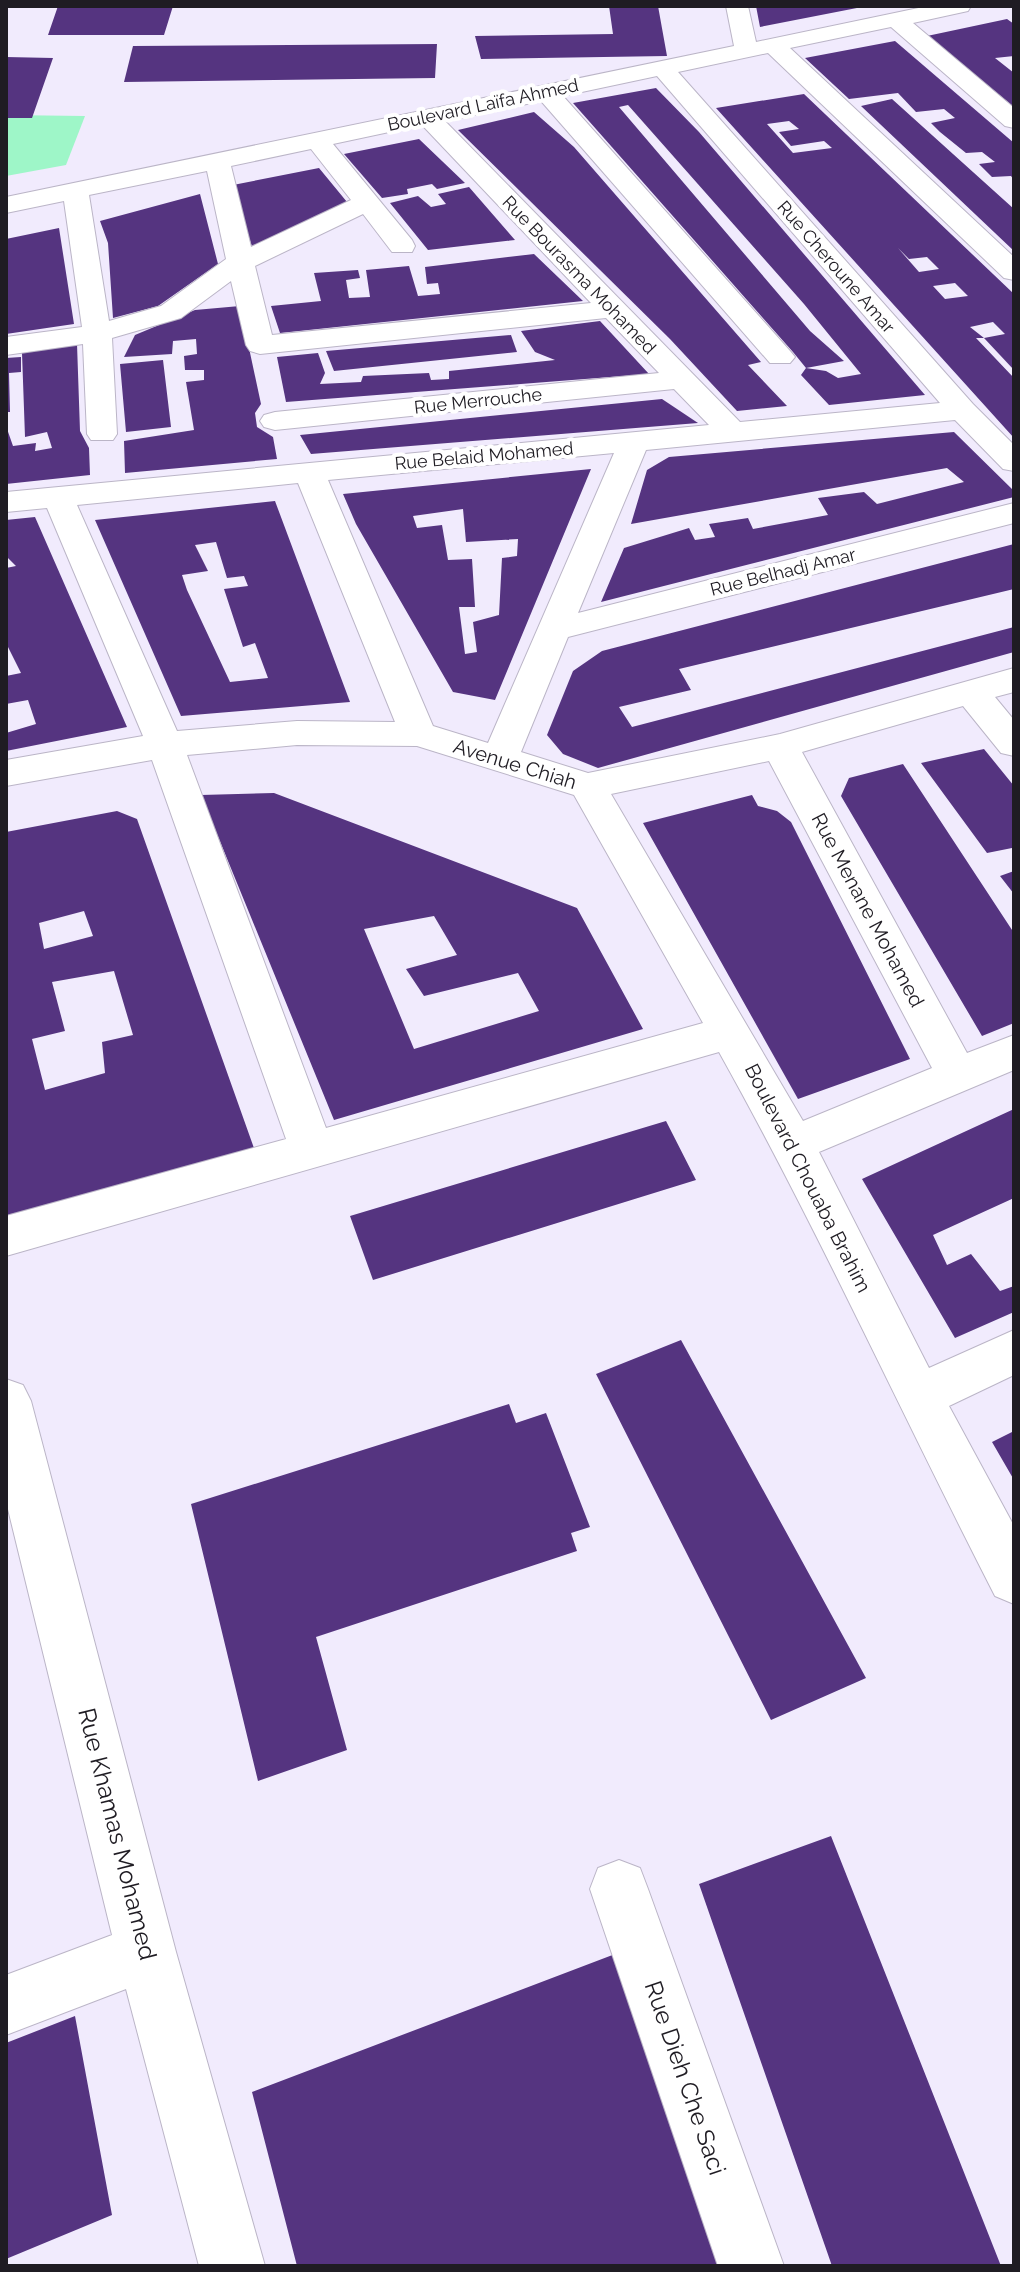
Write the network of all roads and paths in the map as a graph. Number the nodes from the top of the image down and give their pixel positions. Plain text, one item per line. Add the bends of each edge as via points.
1 (737, 6) edge
2 (960, 6) edge
3 (895, 19) junction
4 (773, 45) junction
5 (746, 50) junction
6 (662, 68) junction
7 (546, 92) junction
8 (428, 117) junction
9 (1014, 121) edge
10 (317, 140) junction
11 (217, 161) junction
12 (75, 190) junction
13 (367, 202) junction
14 (6, 205) edge
15 (402, 246) dead end
16 (239, 263) junction
17 (1014, 272) edge
18 (611, 309) junction
19 (97, 333) junction
20 (6, 346) edge
21 (780, 357) dead end
22 (680, 380) junction
23 (962, 410) junction
24 (275, 421) dead end
25 (732, 432) junction
26 (102, 434) dead end
27 (634, 441) junction
28 (1014, 462) edge
29 (309, 472) junction
30 (58, 497) junction
31 (6, 502) edge
32 (1014, 513) edge
33 (553, 630) junction
34 (1014, 680) edge
35 (972, 693) junction
36 (418, 734) junction
37 (1014, 744) edge
38 (165, 745) junction
39 (780, 746) junction
40 (499, 760) junction
41 (6, 773) edge
42 (588, 786) junction
43 (731, 1032) junction
44 (1014, 1052) edge
45 (957, 1075) junction
46 (793, 1144) junction
47 (312, 1149) junction
48 (6, 1236) edge
49 (1014, 1352) edge
50 (918, 1397) junction
51 (6, 1401) edge
52 (1014, 1578) edge
53 (619, 1889) dead end
54 (146, 1952) junction
55 (6, 2005) edge
56 (232, 2266) edge
57 (751, 2266) edge

1 - 5 street
2 - 3 street, Boulevard Laïfa Ahmed
3 - 4 street, Boulevard Laïfa Ahmed
3 - 9 street
4 - 5 street, Boulevard Laïfa Ahmed
4 - 17 street
5 - 6 street, Boulevard Laïfa Ahmed
6 - 7 street, Boulevard Laïfa Ahmed
6 - 23 street, Rue Cheroune Amar
7 - 8 street, Boulevard Laïfa Ahmed
7 - 21 street
8 - 10 street, Boulevard Laïfa Ahmed
8 - 18 street, Rue Bourasma Mohamed
10 - 11 street, Boulevard Laïfa Ahmed
10 - 13 street
11 - 12 street, Boulevard Laïfa Ahmed
11 - 16 street
12 - 14 street, Boulevard Laïfa Ahmed
12 - 19 street
13 - 15 street
13 - 16 street
16 - 18 street via 260,345
16 - 19 street via 171,312
18 - 22 street, Rue Bourasma Mohamed
19 - 20 street
19 - 26 street
22 - 24 street, Rue Merrouche
22 - 25 street, Rue Bourasma Mohamed
23 - 25 street, Rue Belaid Mohamed
23 - 28 street, Rue Cheroune Amar
25 - 27 street, Rue Belaid Mohamed
27 - 29 street, Rue Belaid Mohamed
27 - 33 street
29 - 30 street, Rue Belaid Mohamed
29 - 36 street
30 - 31 street, Rue Belaid Mohamed
30 - 38 street
32 - 33 street, Rue Belhadj Amar
33 - 40 street
34 - 35 street, Avenue Chiah
35 - 37 street
35 - 39 street, Avenue Chiah
36 - 38 street, Avenue Chiah via 297,733
36 - 40 street, Avenue Chiah
38 - 41 street, Avenue Chiah
38 - 47 street
39 - 42 street, Avenue Chiah
39 - 45 street, Rue Menane Mohamed
40 - 42 street, Avenue Chiah
42 - 43 street, Boulevard Chouaba Brahim
43 - 46 street, Boulevard Chouaba Brahim
43 - 47 street
44 - 45 street
45 - 46 street
46 - 50 street, Boulevard Chouaba Brahim
47 - 48 street
49 - 50 street
50 - 52 street, Boulevard Chouaba Brahim
51 - 54 street, Rue Khamas Mohamed
53 - 57 street, Rue Dieh Che Saci
54 - 55 street
54 - 56 street, Rue Khamas Mohamed

